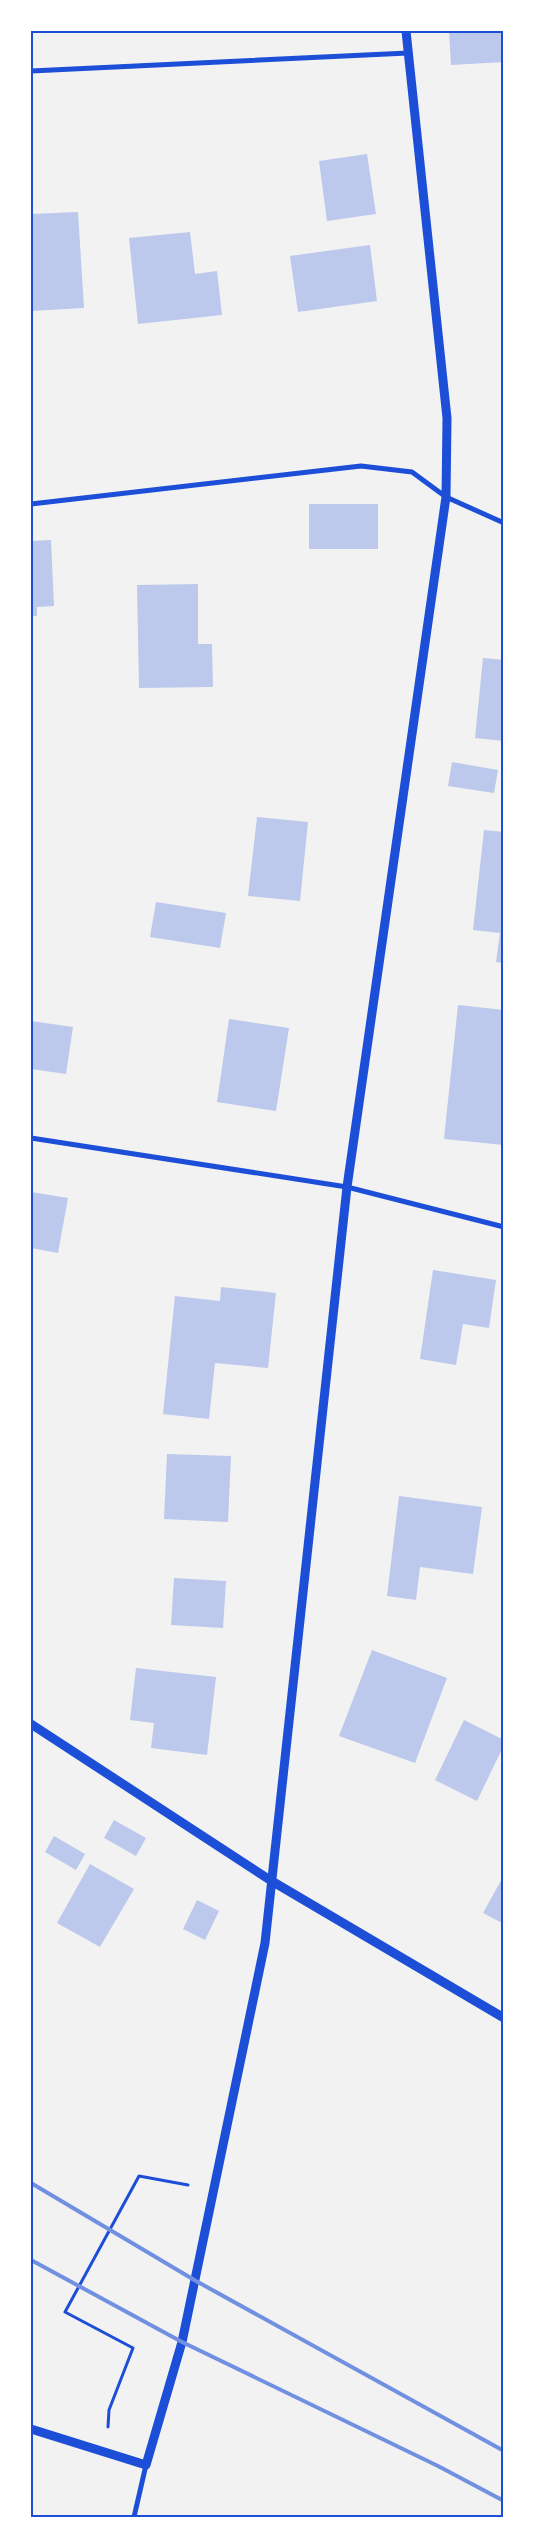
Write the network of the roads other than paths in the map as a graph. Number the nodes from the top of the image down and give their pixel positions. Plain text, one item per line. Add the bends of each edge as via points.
1 (406, 31) edge
2 (408, 53) junction
3 (31, 71) edge
4 (446, 497) junction
5 (31, 504) edge
6 (504, 523) edge
7 (31, 1138) edge
8 (347, 1188) junction
9 (504, 1226) edge
10 (31, 1724) edge
11 (270, 1880) junction
12 (504, 2018) edge
13 (31, 2428) edge
14 (146, 2464) junction
15 (134, 2517) edge

1 - 2 street
2 - 3 street
2 - 4 street via 447,418
4 - 5 street via 412,472 362,466
4 - 6 street
4 - 8 street
7 - 8 street
8 - 9 street
8 - 11 street
10 - 11 street
11 - 12 street
11 - 14 street via 265,1943 196,2281 182,2342
13 - 14 street
14 - 15 street

